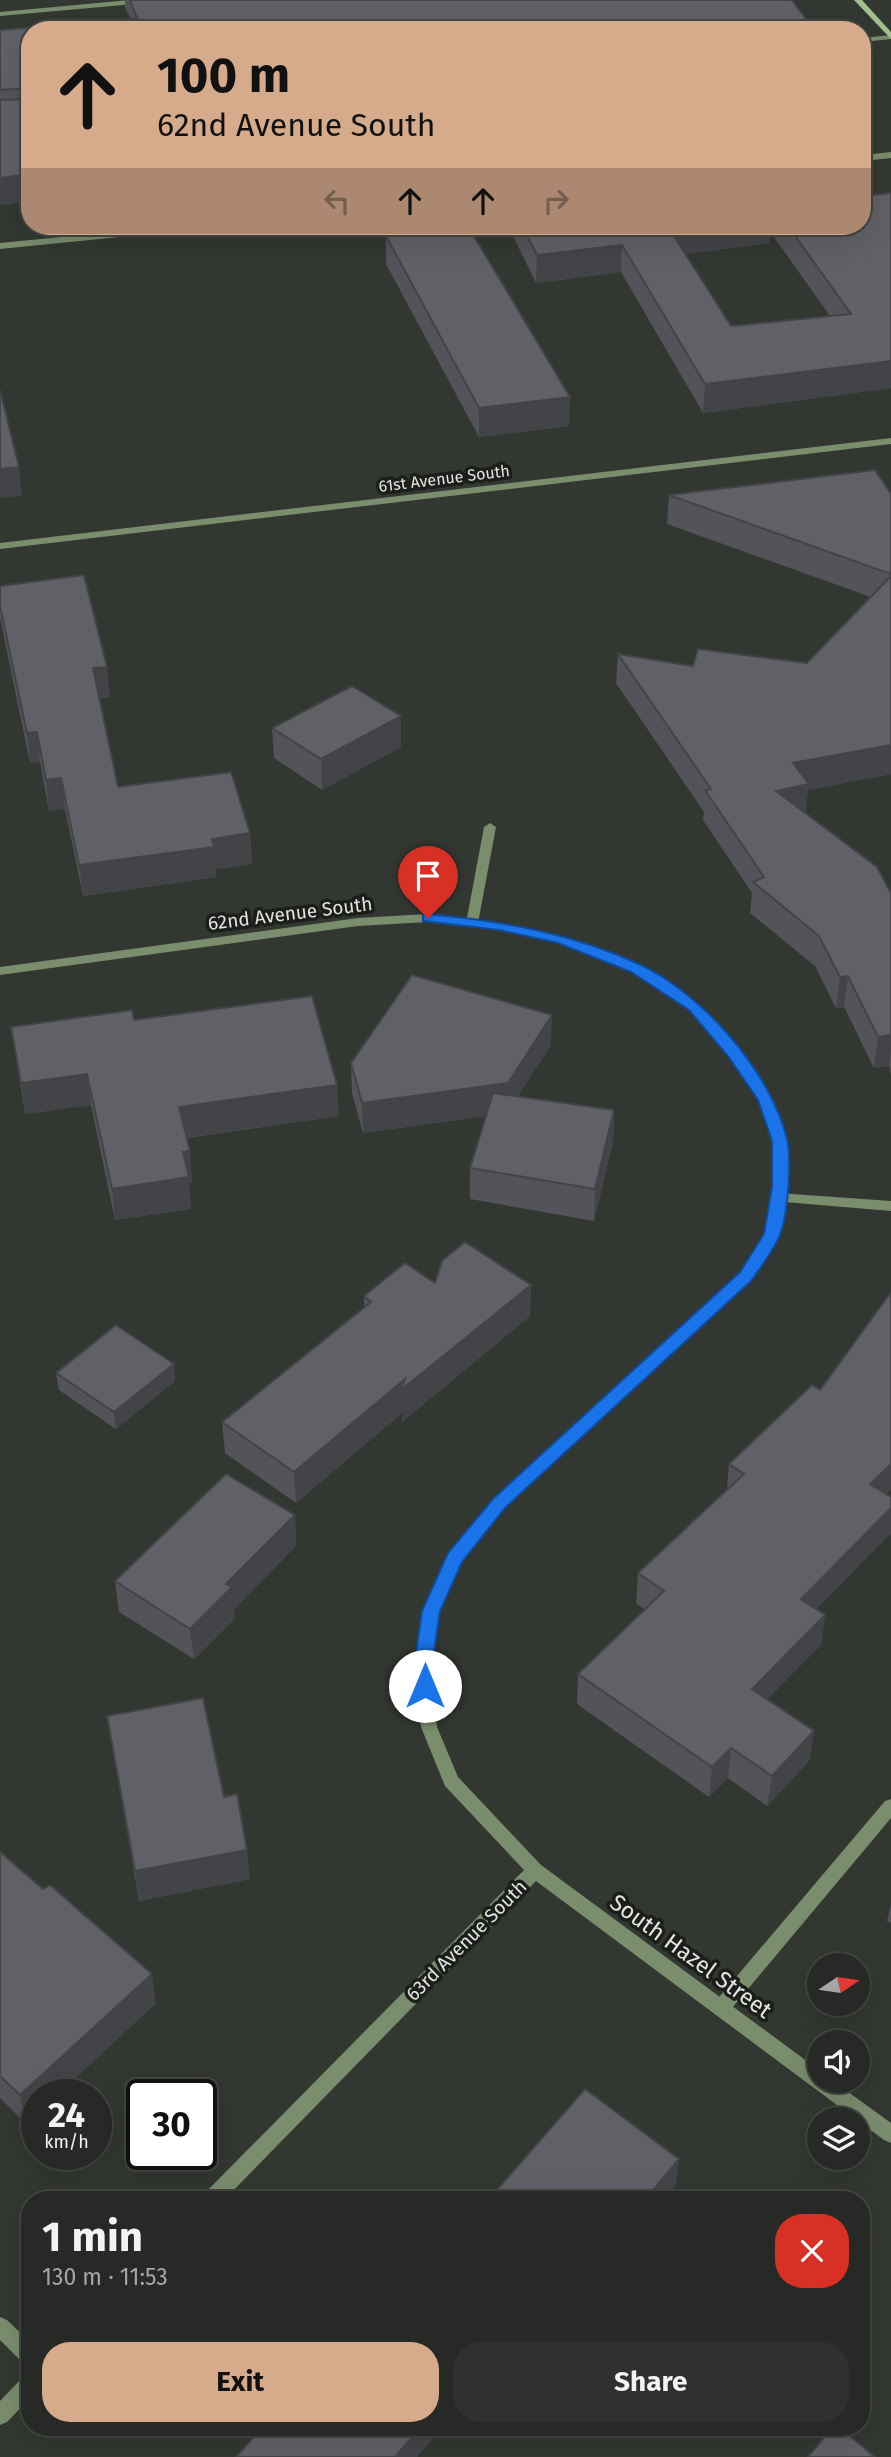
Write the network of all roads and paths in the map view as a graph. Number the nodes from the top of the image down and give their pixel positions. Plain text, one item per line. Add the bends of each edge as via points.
1 (157, 0) edge
2 (858, 0) edge
3 (67, 4) edge
4 (0, 14) edge
5 (891, 37) edge
6 (871, 39) edge
7 (891, 155) edge
8 (871, 157) edge
9 (109, 235) edge
10 (0, 246) edge
11 (891, 441) edge
12 (0, 546) edge
13 (490, 827) dead end
14 (472, 923) junction
15 (0, 971) edge
16 (694, 1007) joint
17 (778, 1198) junction
18 (891, 1206) edge
19 (891, 1807) edge
20 (535, 1870) junction
21 (721, 2008) junction
22 (807, 2072) edge
23 (835, 2093) edge
24 (891, 2134) edge
25 (220, 2191) edge
26 (0, 2327) edge
27 (21, 2347) edge
28 (21, 2393) edge
29 (0, 2415) edge

1 - 3 street
2 - 5 street
3 - 4 street
5 - 6 street
7 - 8 street
9 - 10 street
11 - 12 street, 61st Avenue South
13 - 14 street
14 - 15 street, 62nd Avenue South via 428,918 358,922
14 - 16 street, 62nd Avenue South via 561,939 636,968
16 - 17 street, 63rd Avenue South via 734,1052 765,1100 780,1141
17 - 18 street
17 - 20 street, 63rd Avenue South via 772,1234 746,1276 499,1503 455,1558 431,1611 423,1666 429,1727 451,1781
19 - 21 street
20 - 21 street, South Hazel Street
20 - 25 street, 63rd Avenue South
21 - 22 street, South Hazel Street
23 - 24 street, South Hazel Street
26 - 27 street
28 - 29 street

